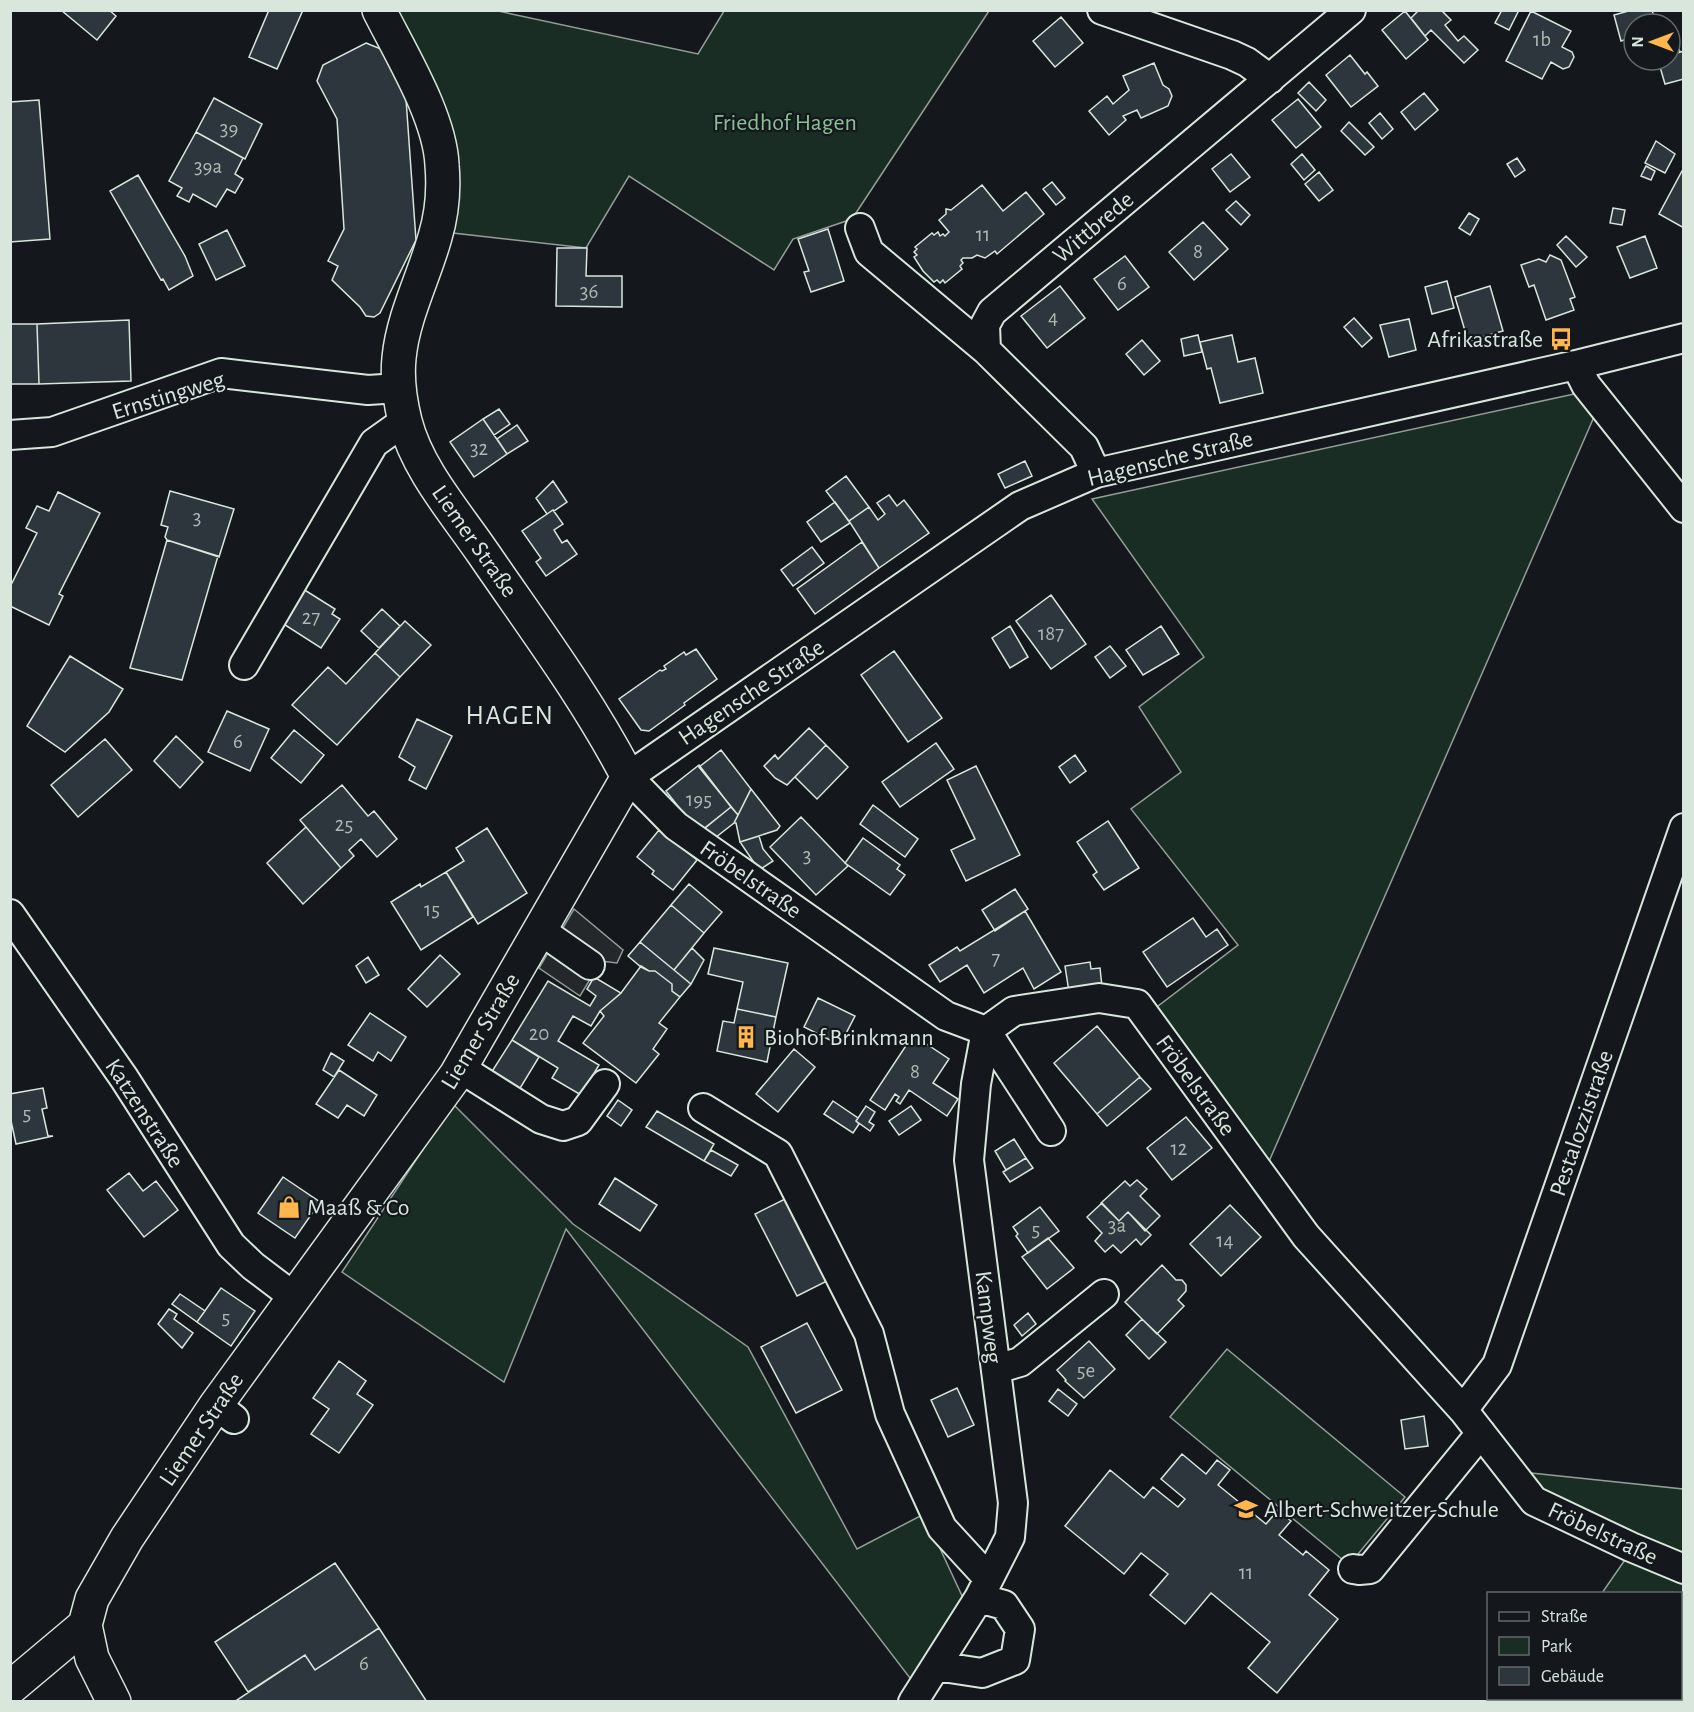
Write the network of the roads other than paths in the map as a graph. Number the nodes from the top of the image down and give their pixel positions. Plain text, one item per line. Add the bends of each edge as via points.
1 (379, 10) edge
2 (1102, 10) edge
3 (1351, 10) edge
4 (1270, 79) junction
5 (860, 228) dead end
6 (1683, 338) edge
7 (986, 350) junction
8 (1576, 366) junction
9 (399, 387) junction
10 (405, 422) junction
11 (10, 435) edge
12 (1096, 473) junction
13 (1683, 508) edge
14 (244, 665) dead end
15 (628, 777) junction
16 (1683, 828) edge
17 (10, 914) edge
18 (540, 930) junction
19 (590, 965) dead end
20 (986, 1030) junction
21 (460, 1068) junction
22 (605, 1084) dead end
23 (703, 1108) dead end
24 (1051, 1131) dead end
25 (1104, 1294) dead end
26 (294, 1297) junction
27 (996, 1369) junction
28 (1463, 1410) junction
29 (1481, 1433) junction
30 (1353, 1569) dead end
31 (1683, 1569) edge
32 (983, 1588) junction
33 (85, 1625) junction
34 (936, 1666) junction
35 (10, 1688) edge
36 (114, 1701) edge
37 (913, 1701) edge

1 - 9 main road, Liemer Straße via 421,96 442,163 436,235 404,329
2 - 4 street via 1232,55
3 - 4 street, Wittbrede
4 - 7 street, Wittbrede via 992,312 985,325
5 - 7 street via 869,252
6 - 8 street, Hagensche Straße
7 - 12 street via 1084,447
8 - 12 street, Hagensche Straße
8 - 13 street via 1586,385
9 - 10 main road, Liemer Straße
9 - 11 street, Ernstingweg via 368,390 221,373 52,432
10 - 14 street via 374,443
10 - 15 main road, Liemer Straße via 430,476 538,633 611,744
12 - 15 street, Hagensche Straße via 1020,506
15 - 18 main road, Liemer Straße
15 - 20 street, Fröbelstraße via 676,826 946,1016
16 - 28 street, Pestalozzistraße via 1497,1365
17 - 26 street, Katzenstraße via 124,1078 231,1245
18 - 19 street
18 - 21 main road, Liemer Straße
20 - 24 street
20 - 27 street, Kampweg via 969,1160
20 - 28 street, Fröbelstraße via 1014,1011 1100,998 1137,1004 1306,1236
21 - 22 street via 542,1119 563,1126 578,1121
21 - 26 main road, Liemer Straße
23 - 32 street via 778,1154 868,1334 890,1414 942,1528
25 - 27 street via 1020,1362
26 - 33 main road, Liemer Straße via 225,1412 127,1538 92,1599
27 - 32 street, Kampweg via 1013,1503 1010,1536
28 - 29 street, Fröbelstraße
29 - 30 street via 1370,1569
29 - 31 street, Fröbelstraße via 1534,1501
32 - 34 street, Kampweg
32 - 34 street via 1004,1605 1020,1629 1015,1660 982,1673
33 - 35 main road
33 - 36 main road via 92,1658
34 - 37 street, Kampweg

